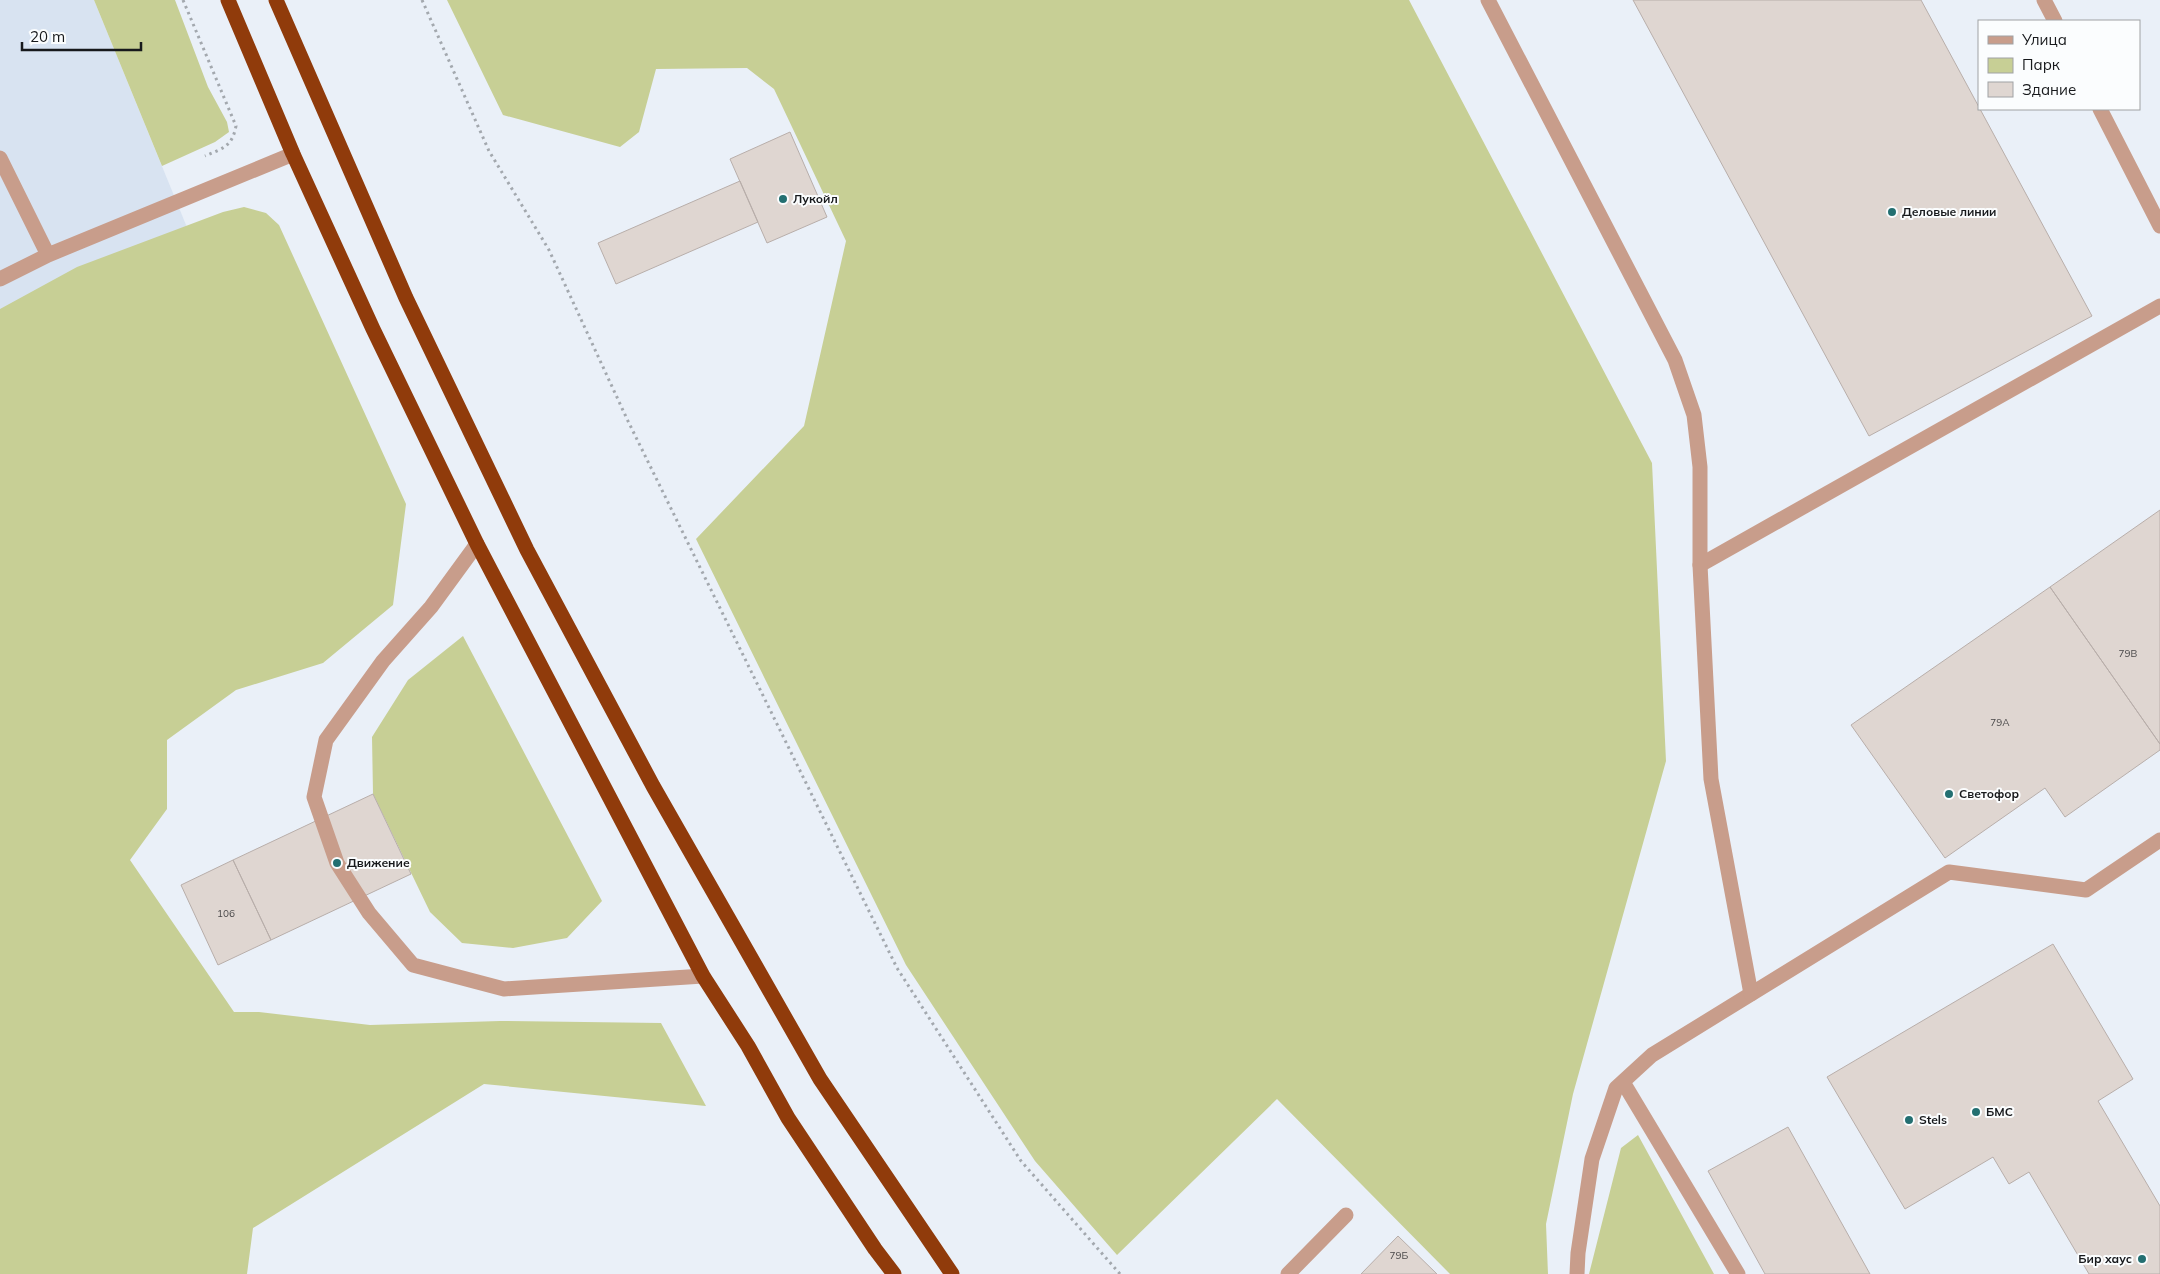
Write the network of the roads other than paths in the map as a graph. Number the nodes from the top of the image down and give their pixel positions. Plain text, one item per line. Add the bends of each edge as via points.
1 (228, 0) edge
2 (276, 0) edge
3 (1488, 0) edge
4 (2044, 0) edge
5 (2054, 20) edge
6 (2101, 110) edge
7 (293, 154) junction
8 (0, 158) edge
9 (2160, 226) edge
10 (48, 256) junction
11 (0, 280) edge
12 (2160, 306) edge
13 (476, 544) junction
14 (1700, 565) junction
15 (2160, 840) edge
16 (704, 976) junction
17 (1751, 994) junction
18 (1623, 1082) junction
19 (1346, 1215) dead end
20 (894, 1274) edge
21 (952, 1274) edge
22 (1288, 1274) edge
23 (1577, 1274) edge
24 (1738, 1274) edge

1 - 7 highway
2 - 21 highway via 406,298 527,550 653,786 820,1078
3 - 14 street via 1675,360 1694,415 1700,467
4 - 5 street
6 - 9 street
7 - 10 street
7 - 13 highway
8 - 10 street
10 - 11 street
12 - 14 street
13 - 16 highway
13 - 16 street via 431,607 383,661 326,740 314,796 337,863 369,913 413,965 504,989
14 - 17 street via 1711,779
15 - 17 street via 2086,890 1949,872
16 - 20 highway via 788,1118
17 - 18 street via 1652,1055
18 - 23 street via 1616,1088 1592,1159
18 - 24 street
19 - 22 street

